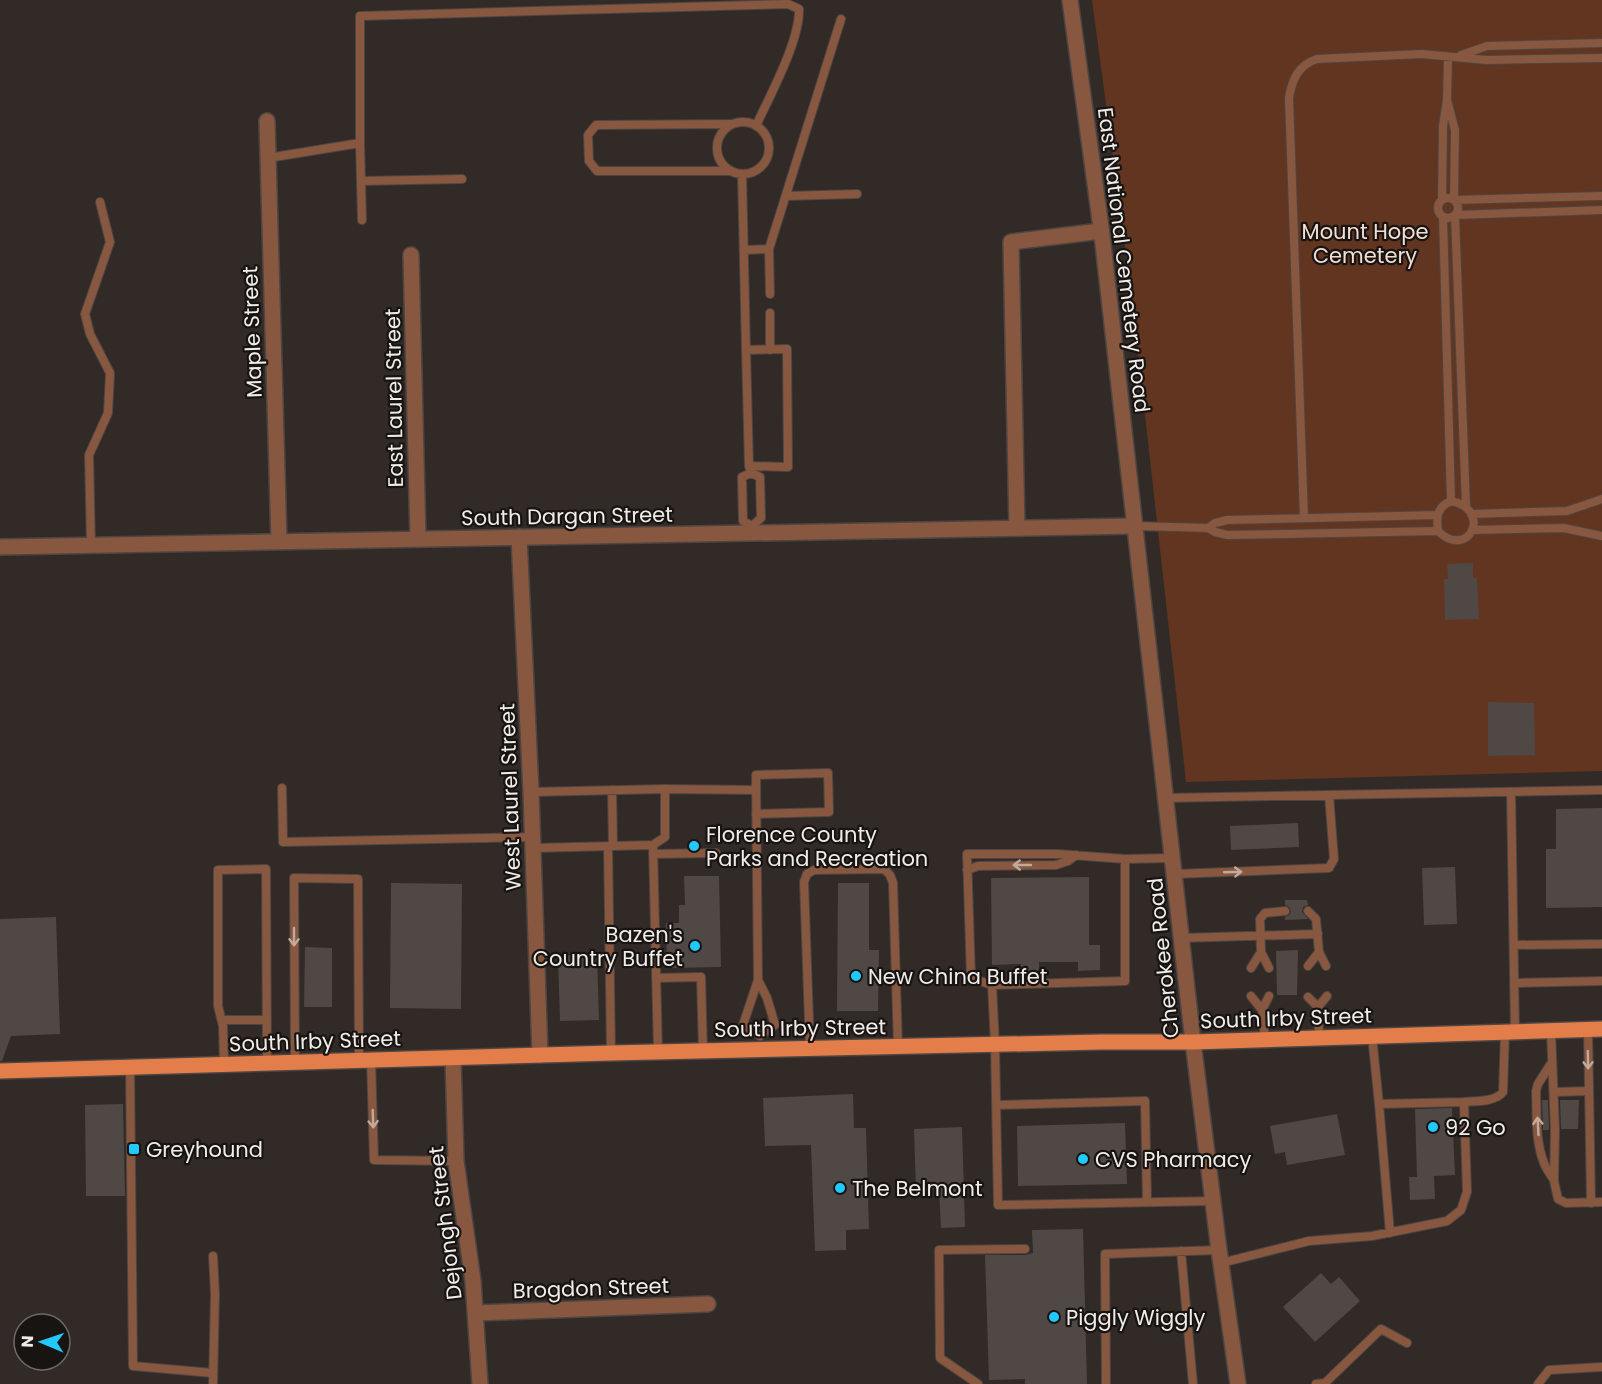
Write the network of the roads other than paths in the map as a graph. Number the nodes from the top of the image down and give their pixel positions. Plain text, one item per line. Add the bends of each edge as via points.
1 (1070, 0) edge
2 (841, 19) dead end
3 (1602, 43) edge
4 (1452, 57) junction
5 (1602, 58) edge
6 (1447, 100) junction
7 (267, 120) dead end
8 (732, 124) junction
9 (756, 126) junction
10 (360, 143) junction
11 (268, 158) junction
12 (730, 171) junction
13 (742, 174) junction
14 (462, 179) dead end
15 (362, 181) junction
16 (857, 194) dead end
17 (786, 196) junction
18 (1602, 196) edge
19 (1442, 200) junction
20 (1454, 200) junction
21 (100, 202) dead end
22 (1602, 210) edge
23 (1455, 215) junction
24 (1443, 217) junction
25 (362, 220) dead end
26 (1101, 231) junction
27 (769, 249) junction
28 (744, 250) junction
29 (411, 255) dead end
30 (770, 294) dead end
31 (770, 313) dead end
32 (746, 350) junction
33 (771, 350) junction
34 (750, 470) junction
35 (1602, 499) edge
36 (1451, 501) junction
37 (1466, 506) junction
38 (1471, 514) junction
39 (1437, 515) junction
40 (1304, 518) junction
41 (1135, 526) junction
42 (1017, 528) junction
43 (1208, 528) junction
44 (752, 530) junction
45 (1438, 531) junction
46 (1472, 531) junction
47 (1602, 536) edge
48 (519, 537) junction
49 (418, 539) junction
50 (279, 542) junction
51 (91, 545) junction
52 (0, 547) edge
53 (282, 789) dead end
54 (664, 789) junction
55 (756, 789) junction
56 (612, 790) junction
57 (1602, 790) edge
58 (531, 792) junction
59 (1511, 792) junction
60 (1329, 795) junction
61 (1165, 798) junction
62 (756, 814) junction
63 (532, 842) junction
64 (653, 845) junction
65 (611, 846) junction
66 (716, 853) dead end
67 (653, 854) junction
68 (1077, 855) junction
69 (1125, 859) junction
70 (1174, 866) junction
71 (967, 870) junction
72 (1285, 911) dead end
73 (1308, 911) dead end
74 (1318, 934) junction
75 (1261, 936) junction
76 (1182, 938) junction
77 (1602, 944) edge
78 (1514, 945) junction
79 (1261, 952) junction
80 (1319, 952) junction
81 (1308, 966) dead end
82 (1326, 966) dead end
83 (1251, 968) dead end
84 (1269, 968) dead end
85 (656, 978) junction
86 (758, 980) junction
87 (1602, 981) edge
88 (1514, 982) junction
89 (992, 985) junction
90 (1251, 996) dead end
91 (1269, 996) dead end
92 (1327, 996) dead end
93 (1308, 997) dead end
94 (1318, 1007) junction
95 (1262, 1010) junction
96 (222, 1020) junction
97 (266, 1020) junction
98 (1595, 1030) edge
99 (1551, 1031) junction
100 (1510, 1032) junction
101 (1371, 1036) junction
102 (1319, 1038) junction
103 (1265, 1039) junction
104 (1193, 1041) junction
105 (760, 1043) junction
106 (995, 1044) junction
107 (898, 1047) junction
108 (810, 1049) junction
109 (703, 1051) junction
110 (658, 1052) junction
111 (611, 1053) junction
112 (540, 1055) junction
113 (453, 1058) junction
114 (365, 1060) junction
115 (1552, 1061) junction
116 (295, 1062) junction
117 (267, 1063) junction
118 (225, 1064) junction
119 (130, 1067) junction
120 (0, 1071) edge
121 (1589, 1091) junction
122 (1554, 1092) junction
123 (1464, 1101) junction
124 (1379, 1104) junction
125 (996, 1105) junction
126 (456, 1161) junction
127 (1554, 1181) junction
128 (1213, 1201) junction
129 (1148, 1202) junction
130 (1602, 1202) edge
131 (1591, 1203) junction
132 (1390, 1233) junction
133 (1025, 1250) dead end
134 (1181, 1251) junction
135 (213, 1256) dead end
136 (1220, 1256) junction
137 (708, 1304) dead end
138 (476, 1314) junction
139 (1407, 1343) dead end
140 (1602, 1367) edge
141 (213, 1373) junction
142 (213, 1384) edge
143 (480, 1384) edge
144 (978, 1384) edge
145 (1106, 1384) edge
146 (1193, 1384) edge
147 (1238, 1384) edge
148 (1316, 1384) edge
149 (1325, 1384) edge
150 (1538, 1384) edge

1 - 26 street, East National Cemetery Road
2 - 17 lane
3 - 4 lane via 1488,46
4 - 5 lane
4 - 6 lane
4 - 40 lane via 1422,54 1317,59 1297,72 1291,86
6 - 19 lane
6 - 20 lane via 1455,130
7 - 11 street, Maple Street
8 - 9 lane via 748,122
8 - 12 lane via 717,143 719,159
8 - 12 lane via 596,126 588,135 589,161 597,171
9 - 10 lane via 800,22 799,9 788,4 360,16
9 - 13 lane via 767,138 768,155 758,169
10 - 11 lane
10 - 15 lane
11 - 50 street, Maple Street
12 - 13 lane
13 - 28 lane
14 - 15 lane
15 - 25 lane
16 - 17 lane
17 - 27 lane
18 - 20 lane
19 - 20 lane
19 - 24 lane via 1439,212
20 - 23 lane via 1458,207
21 - 51 lane via 111,242 85,314 90,334 110,373 108,413 88,455
22 - 23 lane
23 - 24 lane
23 - 37 lane
24 - 36 lane
26 - 41 street, East National Cemetery Road
26 - 42 street via 1011,242
27 - 28 lane
27 - 30 lane
28 - 32 lane
29 - 49 street, East Laurel Street
31 - 33 lane
32 - 33 lane
32 - 34 lane
33 - 34 lane via 787,349 788,467
34 - 44 lane via 742,477 742,499 743,521
34 - 44 lane via 760,477 761,518
35 - 38 lane via 1567,511
36 - 37 lane
36 - 39 lane
37 - 38 lane
38 - 46 lane
39 - 40 lane
39 - 45 lane
40 - 43 lane via 1227,520
41 - 42 street, South Dargan Street
41 - 43 lane
41 - 61 street, Cherokee Road
42 - 44 street, South Dargan Street
43 - 45 lane via 1227,535
44 - 48 street, South Dargan Street
45 - 46 lane via 1454,541 1466,538
46 - 47 lane via 1564,528
48 - 49 street, South Dargan Street
48 - 58 street, West Laurel Street
49 - 50 street, South Dargan Street
50 - 51 street, South Dargan Street
51 - 52 street, South Dargan Street
53 - 63 lane via 283,842
54 - 55 lane
54 - 56 lane
54 - 64 lane via 665,837
55 - 62 lane
55 - 62 lane via 756,775 828,774 829,812
56 - 58 lane
56 - 65 lane
57 - 59 lane
58 - 63 street, West Laurel Street
59 - 60 lane
59 - 78 lane
60 - 61 lane
70 -> 60 lane via 1329,868 1335,859
61 - 70 street, Cherokee Road
62 - 86 lane
63 - 65 lane
63 - 112 street, West Laurel Street
64 - 65 lane
64 - 67 lane
65 - 111 lane
66 - 67 lane
67 - 85 lane
68 - 69 lane
68 -> 71 lane via 1056,865 978,866
68 - 71 lane via 967,854
69 - 70 lane
69 - 89 lane via 1125,981
70 - 76 street, Cherokee Road
71 - 89 lane via 971,978
72 - 75 lane via 1265,913 1260,919
73 - 74 lane via 1316,919
74 - 75 lane
74 - 80 lane
75 - 76 lane
75 - 79 lane
76 - 104 street, Cherokee Road
77 - 78 lane
78 - 88 lane
79 - 83 lane
79 - 84 lane
80 - 81 lane
80 - 82 lane
85 - 109 lane via 701,977
85 - 110 lane
86 - 105 lane via 775,1025
86 - 105 lane via 743,1025
87 - 88 lane
88 - 100 lane
89 - 106 lane
90 - 95 lane
91 - 95 lane
92 - 94 lane
93 - 94 lane
94 - 102 lane
95 - 103 lane
96 - 97 lane
96 - 97 lane via 218,1006 218,870 266,869
96 - 118 lane
97 - 117 lane
98 - 99 main road, South Irby Street
98 -> 121 lane
99 - 100 main road, South Irby Street
99 - 115 lane
100 - 101 main road, South Irby Street
100 - 123 lane via 1503,1092 1492,1099
101 - 102 main road, South Irby Street
101 - 124 lane
102 - 103 main road, South Irby Street
103 - 104 main road, South Irby Street
104 - 106 main road, South Irby Street
104 - 128 street, Cherokee Road
105 - 108 main road, South Irby Street
105 - 109 main road, South Irby Street
106 - 107 main road, South Irby Street
106 - 125 lane
107 - 108 main road, South Irby Street
107 - 108 lane via 890,876 884,869 814,870 804,882
109 - 110 main road, South Irby Street
110 - 111 main road, South Irby Street
111 - 112 main road, South Irby Street
112 - 113 main road, South Irby Street
113 - 114 main road, South Irby Street
113 - 126 street, Dejongh Street
114 - 116 main road, South Irby Street
114 -> 116 lane via 358,879 294,878
114 -> 126 lane via 374,1160
115 - 122 lane
127 -> 115 lane via 1541,1156 1536,1091
116 - 117 main road, South Irby Street
117 - 118 main road, South Irby Street
118 - 119 main road, South Irby Street
119 - 120 main road, South Irby Street
119 - 141 lane via 133,1366
121 - 122 lane
121 - 131 lane
122 - 127 lane
123 - 124 lane
123 - 132 lane via 1467,1192 1461,1210 1447,1221
124 - 132 lane
125 - 129 lane via 1144,1101
125 - 129 lane via 998,1205
126 - 138 street, Dejongh Street
127 - 131 lane via 1558,1199 1566,1203
128 - 129 lane
128 - 136 street, Cherokee Road
130 - 131 lane
132 - 136 lane
133 - 144 lane via 939,1250 940,1358
134 - 136 lane
134 - 145 lane via 1105,1254
134 - 146 lane
135 - 141 lane
136 - 147 street, Cherokee Road
137 - 138 street, Brogdon Street
138 - 143 street, Dejongh Street
139 - 149 lane via 1381,1329
140 - 150 lane via 1549,1370
141 - 142 lane
148 - 149 lane

